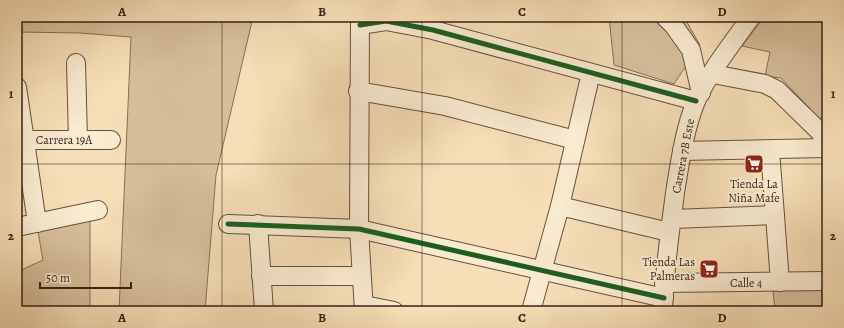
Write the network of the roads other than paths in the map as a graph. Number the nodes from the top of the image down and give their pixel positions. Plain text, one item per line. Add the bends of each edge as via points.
1 (665, 17) edge
2 (751, 17) edge
3 (360, 21) edge
4 (76, 63) dead end
5 (591, 73) junction
6 (713, 74) junction
7 (17, 87) edge
8 (358, 92) junction
9 (698, 97) junction
10 (21, 140) edge
11 (78, 140) junction
12 (111, 140) dead end
13 (575, 140) junction
14 (827, 145) edge
15 (827, 148) edge
16 (770, 150) junction
17 (682, 152) junction
18 (560, 206) junction
19 (98, 210) dead end
20 (775, 215) junction
21 (37, 223) junction
22 (228, 224) dead end
23 (258, 224) junction
24 (670, 225) junction
25 (17, 227) edge
26 (359, 229) junction
27 (542, 270) junction
28 (261, 276) junction
29 (361, 276) junction
30 (780, 282) junction
31 (827, 282) edge
32 (664, 297) edge
33 (364, 308) edge
34 (264, 311) edge
35 (394, 311) edge
36 (531, 311) edge

1 - 9 street via 691,50
2 - 6 street, Carrera 7B Este
3 - 5 street via 386,21 433,30
3 - 8 street
4 - 11 street
5 - 9 street
5 - 13 street
6 - 9 street, Carrera 7B Este
6 - 14 street via 765,84 777,90 820,132
7 - 10 street
8 - 13 street via 444,106
8 - 26 street
9 - 17 street, Carrera 7B Este
10 - 11 street, Carrera 19A
10 - 21 street
11 - 12 street, Carrera 19A
13 - 18 street
15 - 16 street
16 - 17 street
16 - 20 street
17 - 24 street, Carrera 7B Este
18 - 24 street
18 - 27 street
19 - 21 street
20 - 24 street
20 - 30 street
21 - 25 street
22 - 23 street, Calle 4
23 - 26 street, Calle 4
23 - 28 street
24 - 32 street, Carrera 7B Este
26 - 27 street, Calle 4
26 - 29 street
27 - 32 street, Calle 4
27 - 36 street
28 - 29 street
28 - 34 street
29 - 33 street
30 - 31 street, Calle 4
30 - 32 street, Calle 4
33 - 35 street

